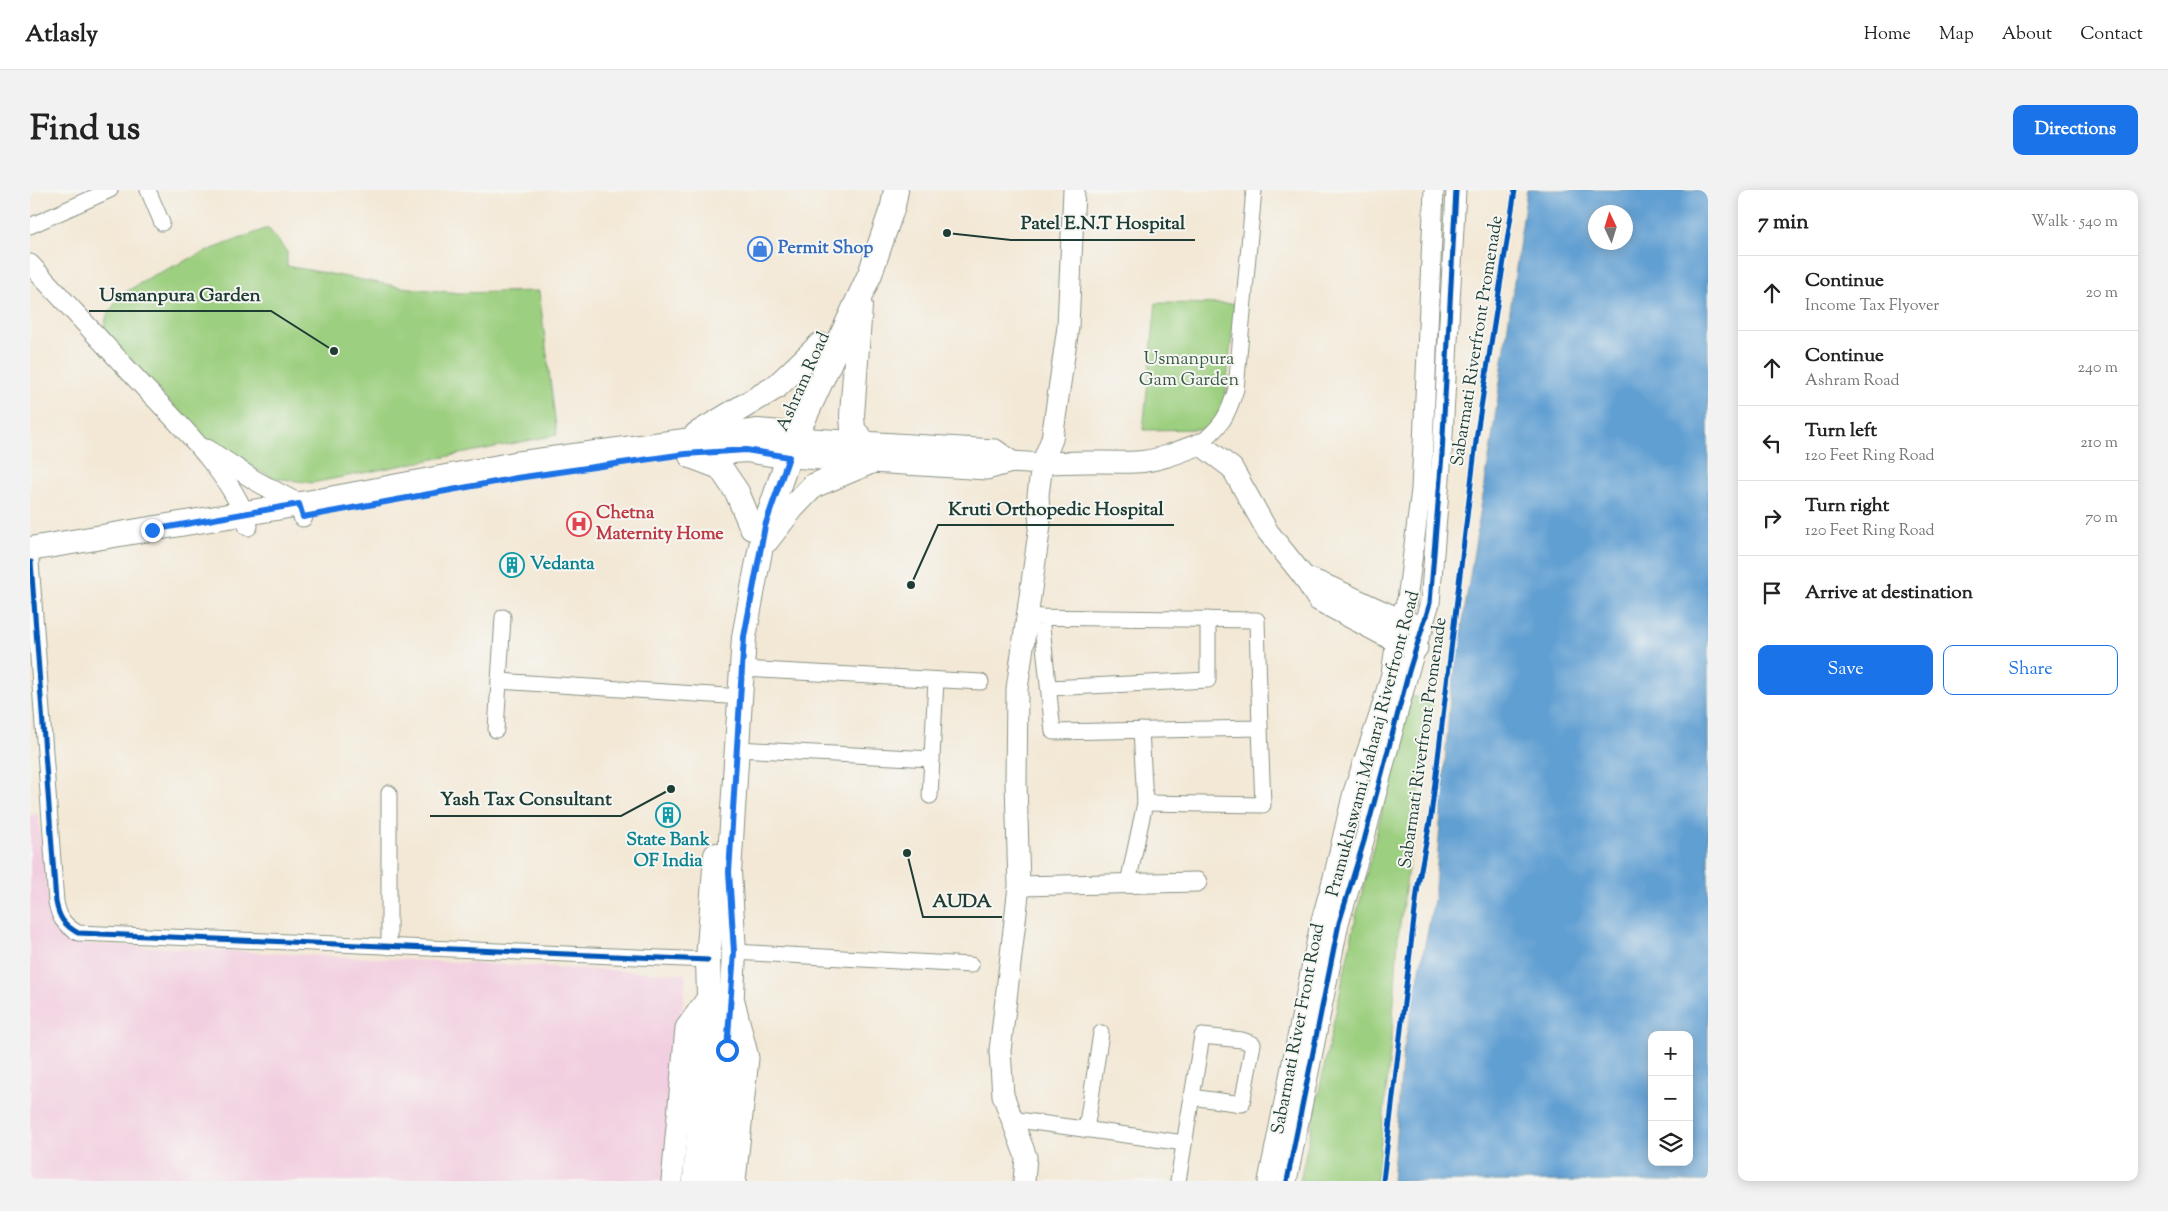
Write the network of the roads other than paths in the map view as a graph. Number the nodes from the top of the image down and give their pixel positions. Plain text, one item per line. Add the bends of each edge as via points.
1 (110, 190) edge
2 (148, 190) edge
3 (880, 190) edge
4 (896, 190) edge
5 (1074, 190) edge
6 (1254, 190) edge
7 (1434, 190) edge
8 (1456, 190) edge
9 (162, 223) dead end
10 (30, 226) edge
11 (30, 264) edge
12 (861, 290) junction
13 (820, 345) junction
14 (196, 442) junction
15 (1200, 444) junction
16 (784, 446) junction
17 (686, 447) junction
18 (868, 452) junction
19 (1042, 464) junction
20 (301, 510) junction
21 (247, 520) junction
22 (756, 538) junction
23 (30, 558) edge
24 (1304, 577) junction
25 (503, 617) dead end
26 (1034, 617) junction
27 (1208, 619) junction
28 (1399, 620) junction
29 (1423, 627) junction
30 (1407, 645) junction
31 (743, 669) junction
32 (936, 680) junction
33 (499, 682) junction
34 (981, 682) dead end
35 (1050, 688) junction
36 (727, 696) junction
37 (1260, 728) junction
38 (496, 730) dead end
39 (1140, 730) junction
40 (737, 749) junction
41 (932, 759) junction
42 (389, 793) dead end
43 (930, 796) dead end
44 (1145, 803) junction
45 (1197, 882) dead end
46 (1128, 883) junction
47 (1019, 886) junction
48 (389, 947) junction
49 (734, 952) junction
50 (708, 960) junction
51 (971, 965) dead end
52 (720, 995) junction
53 (1101, 1033) dead end
54 (716, 1049) junction
55 (1192, 1097) junction
56 (1011, 1119) junction
57 (1086, 1130) junction
58 (1184, 1143) junction
59 (672, 1181) edge
60 (694, 1181) edge
61 (716, 1181) edge
62 (735, 1181) edge
63 (1024, 1181) edge
64 (1178, 1181) edge
65 (1268, 1181) edge
66 (1287, 1181) edge

1 - 10 street
2 - 9 street
3 - 13 main road, Ashram Road via 856,268
4 - 12 main road, Ashram Road via 870,274
5 - 19 main road via 1068,327 1052,440
6 - 15 street via 1236,389 1220,428
7 - 28 street via 1421,490 1407,600
8 - 29 street, Pramukhswami Maharaj Riverfront Road via 1441,462 1430,602
11 - 14 street
12 - 16 main road, Ashram Road
12 - 18 main road via 852,415 853,430
13 - 16 main road, Ashram Road
13 - 17 main road via 776,387
14 - 20 street
14 - 21 street via 229,486
15 - 19 main road via 1169,456 1137,462
15 - 24 main road via 1232,468 1268,532
16 - 17 main road via 758,431
16 - 18 main road
16 - 22 main road, Ashram Road via 765,526
17 - 20 main road via 515,464
17 - 22 main road via 720,468 737,492
18 - 19 main road via 995,450 1012,462
18 - 22 main road via 812,486 792,508
19 - 26 main road
20 - 21 main road
21 - 23 main road via 155,544
22 - 31 main road, Ashram Road
22 - 36 main road, Ashram Road via 731,635
23 - 48 street via 56,902 62,922 78,934
24 - 28 main road
24 - 30 main road via 1318,600
25 - 33 street
26 - 27 street
26 - 35 street
26 - 47 main road via 1017,689
27 - 35 street via 1208,680
27 - 37 street via 1257,620
28 - 29 main road
28 - 30 street
29 - 30 street, Pramukhswami Maharaj Riverfront Road
30 - 65 street, Sabarmati River Front Road via 1353,792 1320,924
30 - 66 street, Pramukhswami Maharaj Riverfront Road via 1364,842 1339,924
31 - 32 street
31 - 40 main road, Ashram Road
32 - 34 street
32 - 41 street
33 - 36 street
33 - 38 street
35 - 39 street via 1053,732
36 - 50 main road, Ashram Road
37 - 39 street
37 - 44 street via 1263,805
39 - 44 street
40 - 41 street
40 - 49 main road, Ashram Road via 729,872
41 - 43 street
42 - 48 street
44 - 46 street
45 - 46 street
46 - 47 street
47 - 56 main road via 1000,1051 1003,1095
48 - 50 street
49 - 51 street
49 - 52 main road, Ashram Road
50 - 52 main road, Ashram Road
52 - 54 main road
52 - 59 main road via 686,1028
52 - 62 main road via 748,1058
53 - 57 street
54 - 60 main road
54 - 61 main road
55 - 55 street via 1202,1036 1252,1044 1242,1104
55 - 58 street
56 - 57 street
56 - 63 main road via 1026,1157
57 - 58 street
58 - 64 street

